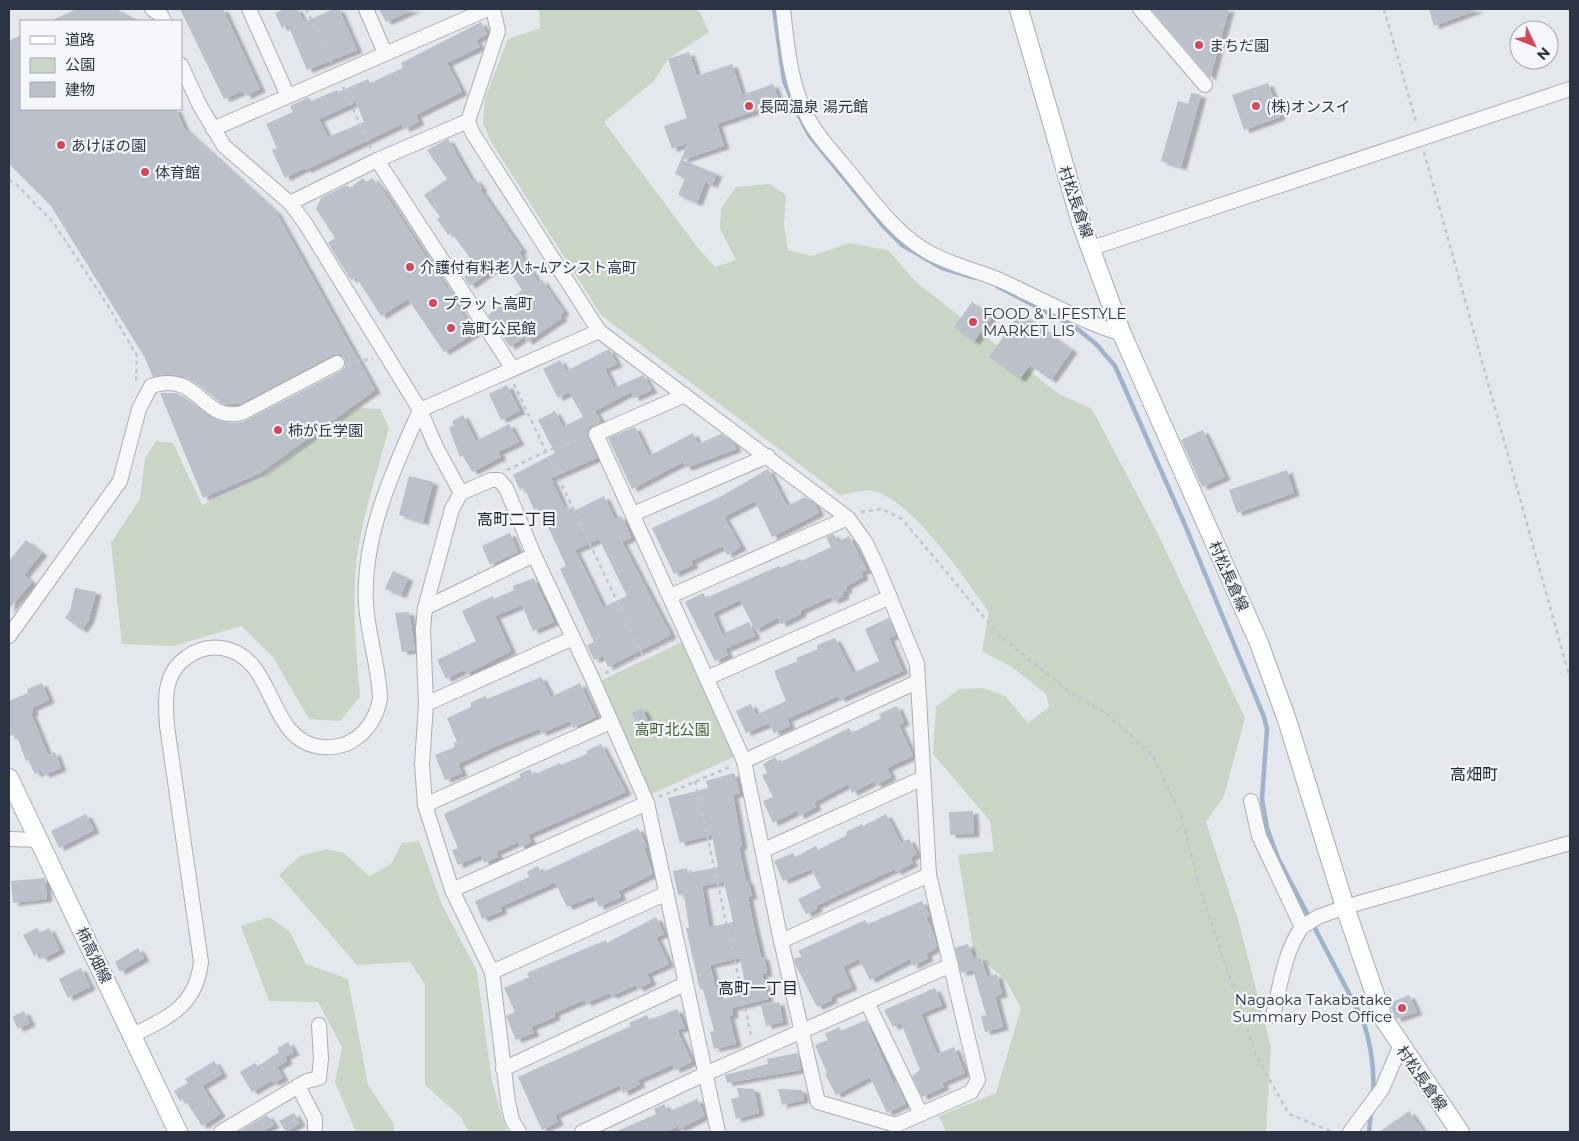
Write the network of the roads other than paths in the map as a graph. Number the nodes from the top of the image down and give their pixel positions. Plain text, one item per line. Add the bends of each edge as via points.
1 (152, 9) edge
2 (249, 9) edge
3 (366, 9) edge
4 (488, 9) edge
5 (493, 9) edge
6 (783, 9) edge
7 (1019, 9) edge
8 (1140, 9) edge
9 (164, 20) edge
10 (385, 53) junction
11 (182, 67) edge
12 (1205, 84) dead end
13 (1570, 89) edge
14 (288, 96) junction
15 (468, 121) junction
16 (213, 129) junction
17 (377, 160) junction
18 (290, 203) junction
19 (1092, 248) junction
20 (600, 330) junction
21 (1122, 334) junction
22 (337, 363) road end
23 (513, 369) junction
24 (684, 395) junction
25 (420, 410) junction
26 (768, 456) junction
27 (460, 492) junction
28 (632, 514) junction
29 (848, 518) junction
30 (534, 555) junction
31 (670, 596) junction
32 (890, 597) junction
33 (425, 608) junction
34 (9, 636) edge
35 (573, 638) junction
36 (707, 678) junction
37 (917, 682) junction
38 (426, 704) junction
39 (610, 722) junction
40 (744, 761) junction
41 (9, 778) edge
42 (923, 778) junction
43 (1251, 801) dead end
44 (647, 803) junction
45 (425, 805) junction
46 (9, 839) edge
47 (39, 840) junction
48 (1570, 843) edge
49 (764, 850) junction
50 (929, 875) junction
51 (452, 890) junction
52 (667, 893) junction
53 (1345, 907) junction
54 (1302, 927) junction
55 (781, 941) junction
56 (951, 965) junction
57 (492, 972) junction
58 (685, 984) junction
59 (867, 1002) junction
60 (1273, 1016) dead end
61 (320, 1025) dead end
62 (802, 1031) junction
63 (133, 1036) junction
64 (1400, 1047) junction
65 (503, 1069) junction
66 (706, 1074) junction
67 (298, 1086) junction
68 (921, 1114) junction
69 (178, 1132) edge
70 (221, 1132) edge
71 (315, 1132) edge
72 (519, 1132) edge
73 (582, 1132) edge
74 (718, 1132) edge
75 (1350, 1132) edge
76 (1460, 1132) edge

1 - 9 street
2 - 14 street
3 - 10 street
4 - 10 street
5 - 15 street via 498,31
6 - 21 street via 788,53 807,116 889,221 928,252 950,263 980,272 1076,317
7 - 19 main road, 村松長倉線 via 1063,167
8 - 12 street
10 - 14 street
11 - 16 street
13 - 19 street
14 - 16 street
15 - 17 street
15 - 20 street
16 - 18 street via 224,146
17 - 18 street
17 - 23 street
18 - 25 street
19 - 21 main road, 村松長倉線
20 - 23 street
20 - 24 street
21 - 53 main road, 村松長倉線 via 1258,643
22 - 34 street via 242,413 230,416 209,406 188,387 165,381 151,386 141,402 120,481
23 - 25 street
24 - 26 street
24 - 28 street via 596,434
25 - 27 street
25 - 63 street via 381,507 368,567 366,605 380,698 368,728 350,743 327,748 308,745 286,726 258,671 230,649 208,647 186,658 171,674 166,695 167,726 201,962 198,980 189,998 166,1018
26 - 28 street
26 - 29 street
27 - 30 street via 499,480 506,488
27 - 33 street via 452,509
28 - 31 street
29 - 31 street
29 - 32 street via 866,543
30 - 33 street
30 - 35 street
31 - 36 street
32 - 36 street
32 - 37 street via 917,664
33 - 38 street
35 - 38 street
35 - 39 street
36 - 40 street
37 - 40 street
37 - 42 street
38 - 45 street via 422,764
39 - 44 street
39 - 45 street
40 - 49 street
41 - 47 main road, 柿高畑線
42 - 49 street
42 - 50 street
43 - 54 street via 1260,836
44 - 51 street
44 - 52 street
45 - 51 street
46 - 47 street
47 - 63 main road, 柿高畑線
48 - 53 street
49 - 55 street
50 - 55 street
50 - 56 street
51 - 57 street
52 - 57 street
52 - 58 street
53 - 54 street
53 - 64 main road, 村松長倉線 via 1383,1018
54 - 60 street via 1294,937
55 - 62 street
56 - 59 street
56 - 68 street via 978,1080 971,1092
57 - 65 street
58 - 65 street
58 - 66 street
59 - 62 street
59 - 68 street
61 - 67 street via 319,1078
62 - 66 street
62 - 68 street via 818,1102 896,1125
63 - 69 main road, 柿高畑線
64 - 75 street via 1382,1089
64 - 76 main road, 村松長倉線
65 - 72 street via 512,1120
66 - 73 street
66 - 74 street
67 - 70 street
67 - 71 street via 315,1119

